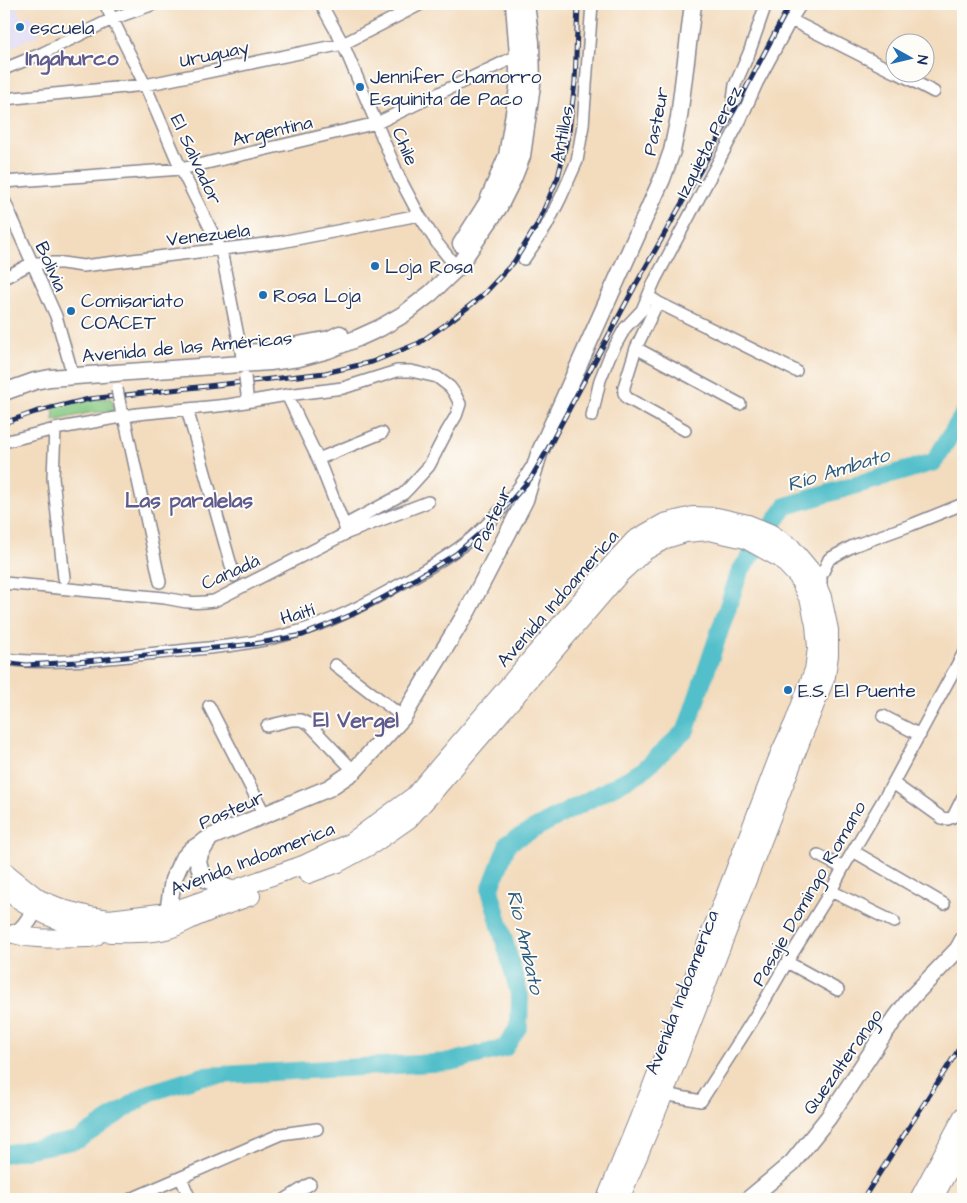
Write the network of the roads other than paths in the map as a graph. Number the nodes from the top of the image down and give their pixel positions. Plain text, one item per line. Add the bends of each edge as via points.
1 (105, 4) edge
2 (154, 4) edge
3 (320, 4) edge
4 (421, 4) edge
5 (514, 4) edge
6 (526, 4) edge
7 (592, 4) edge
8 (693, 4) edge
9 (766, 4) edge
10 (801, 4) edge
11 (112, 19) junction
12 (791, 20) junction
13 (343, 44) junction
14 (525, 52) junction
15 (884, 66) edge
16 (4, 69) edge
17 (914, 82) edge
18 (145, 85) junction
19 (934, 92) dead end
20 (4, 99) edge
21 (740, 121) junction
22 (377, 123) junction
23 (181, 169) junction
24 (4, 182) edge
25 (4, 200) edge
26 (419, 215) junction
27 (221, 250) junction
28 (524, 259) dead end
29 (32, 263) junction
30 (454, 264) junction
31 (4, 278) edge
32 (648, 296) junction
33 (659, 303) junction
34 (636, 348) junction
35 (243, 365) junction
36 (71, 371) junction
37 (796, 371) dead end
38 (4, 380) edge
39 (116, 381) junction
40 (4, 392) edge
41 (287, 395) junction
42 (248, 398) junction
43 (740, 404) dead end
44 (187, 409) junction
45 (122, 413) junction
46 (592, 416) dead end
47 (54, 429) junction
48 (685, 430) dead end
49 (382, 434) dead end
50 (4, 442) edge
51 (539, 454) junction
52 (318, 459) junction
53 (428, 502) dead end
54 (963, 504) edge
55 (346, 529) junction
56 (616, 568) junction
57 (805, 574) junction
58 (234, 576) dead end
59 (64, 578) dead end
60 (160, 582) dead end
61 (4, 583) edge
62 (822, 596) junction
63 (963, 654) edge
64 (4, 659) edge
65 (335, 665) dead end
66 (209, 706) dead end
67 (884, 716) dead end
68 (403, 717) junction
69 (268, 726) dead end
70 (920, 735) junction
71 (354, 771) junction
72 (893, 783) junction
73 (963, 797) edge
74 (265, 815) junction
75 (211, 837) junction
76 (854, 851) junction
77 (818, 855) dead end
78 (842, 868) junction
79 (4, 872) edge
80 (4, 889) edge
81 (234, 890) junction
82 (831, 892) junction
83 (37, 904) junction
84 (944, 904) dead end
85 (169, 920) junction
86 (894, 922) dead end
87 (109, 932) junction
88 (9, 934) edge
89 (963, 940) edge
90 (787, 962) junction
91 (838, 990) dead end
92 (657, 1092) junction
93 (963, 1116) edge
94 (317, 1129) dead end
95 (963, 1144) edge
96 (627, 1146) junction
97 (181, 1178) junction
98 (310, 1184) dead end
99 (131, 1199) edge
100 (190, 1199) edge
101 (286, 1199) edge
102 (600, 1199) edge
103 (606, 1199) edge
104 (620, 1199) edge
105 (748, 1199) edge
106 (919, 1199) edge
107 (933, 1199) edge

1 - 11 street, El Salvador
2 - 11 street
3 - 13 street, Chile
4 - 13 street, Uruguay
5 - 14 street, Avenida de las Américas
6 - 14 street, Avenida de las Américas
7 - 28 street, Antillas via 577,161 550,220
8 - 51 street, Pasteur via 672,151
9 - 21 street via 735,85 733,100
10 - 12 street, Izquieta Perez
11 - 16 street
11 - 18 street, El Salvador
12 - 15 street
12 - 21 street, Izquieta Perez
13 - 18 street, Uruguay
13 - 22 street, Chile
14 - 22 street, Argentina
14 - 30 street, Avenida de las Américas via 532,85 522,156 499,207
17 - 19 street
18 - 20 street, Uruguay
18 - 23 street, El Salvador
21 - 32 street, Izquieta Perez
22 - 23 street, Argentina
22 - 26 street, Chile
23 - 24 street, Argentina
23 - 27 street, El Salvador
25 - 29 street, Bolivia
26 - 27 street, Venezuela via 281,242
26 - 30 street, Chile
27 - 29 street, Venezuela via 83,266
27 - 35 street, El Salvador
29 - 31 street, Venezuela
29 - 36 street, Bolivia via 56,316
30 - 35 street, Avenida de las Américas via 380,317 330,339 260,352
32 - 33 street
32 - 46 street, Izquieta Perez via 642,310 625,328 610,354
33 - 34 street
33 - 37 street
34 - 43 street
34 - 48 street via 624,393 627,398
35 - 36 street, Avenida de las Américas
35 - 39 street, Avenida de las Américas
35 - 42 street, El Salvador, bridge
36 - 38 street, Avenida de las Américas via 28,372
36 - 39 street, Avenida de las Américas
36 - 40 street, Avenida de las Américas
39 - 45 street, bridge
41 - 42 street
41 - 52 street
41 - 55 street via 343,388 397,371 411,370 437,377 450,387 460,404 429,466 403,494
42 - 44 street
44 - 45 street
44 - 58 street
45 - 47 street
45 - 60 street
47 - 50 street
47 - 59 street via 54,487
49 - 52 street
51 - 64 street, Haití via 508,500 472,538 378,598 326,623 289,635 230,645 89,660
51 - 68 street, Pasteur via 524,500 472,601
52 - 55 street
53 - 55 street, Canadá
54 - 62 street via 853,546 829,559 821,576
55 - 61 street, Canadá via 214,601 202,603
56 - 57 main road, Avenida Indoamerica via 634,540 664,523 693,516 717,517 770,533 791,547
56 - 81 main road, Avenida Indoamerica via 414,796 351,842 307,863
56 - 85 main road, Avenida Indoamerica via 408,819 373,844 338,863 200,916
57 - 62 main road, Avenida Indoamerica
57 - 92 main road, Avenida Indoamerica via 815,625 817,648 814,670 777,762
62 - 92 main road, Avenida Indoamerica via 829,630 826,676
63 - 70 street, Pasaje Domingo Romano
65 - 68 street
66 - 74 street
67 - 70 street
68 - 71 street, Pasteur
69 - 71 street via 302,720
70 - 72 street, Pasaje Domingo Romano
71 - 74 street, Pasteur via 329,788
72 - 73 street via 942,818 953,817
72 - 76 street, Pasaje Domingo Romano
74 - 75 street, Pasteur
75 - 81 street via 200,854 201,872 207,880
75 - 85 street, Pasteur via 182,860 173,880
76 - 78 street, Pasaje Domingo Romano
76 - 84 street
77 - 78 street
78 - 82 street, Pasaje Domingo Romano
79 - 83 main road, Avenida Indoamerica
80 - 83 main road, Avenida Indoamerica
81 - 85 main road, Avenida Indoamerica
82 - 86 street
82 - 90 street, Pasaje Domingo Romano
83 - 85 main road, Avenida Indoamerica via 109,919
83 - 87 main road, Avenida Indoamerica via 70,925
83 - 88 street via 21,929
85 - 87 main road, Avenida Indoamerica via 151,932
87 - 88 main road via 89,938
89 - 105 street, Quezalterango via 910,999 828,1118 792,1163
90 - 91 street
90 - 92 street, Pasaje Domingo Romano via 701,1101
92 - 96 main road, Avenida Indoamerica
92 - 104 main road, Avenida Indoamerica
93 - 106 main road
94 - 97 street via 281,1134
95 - 107 main road
96 - 102 street via 620,1151
96 - 103 main road, Avenida Indoamerica
97 - 99 street
97 - 100 street
98 - 101 street

